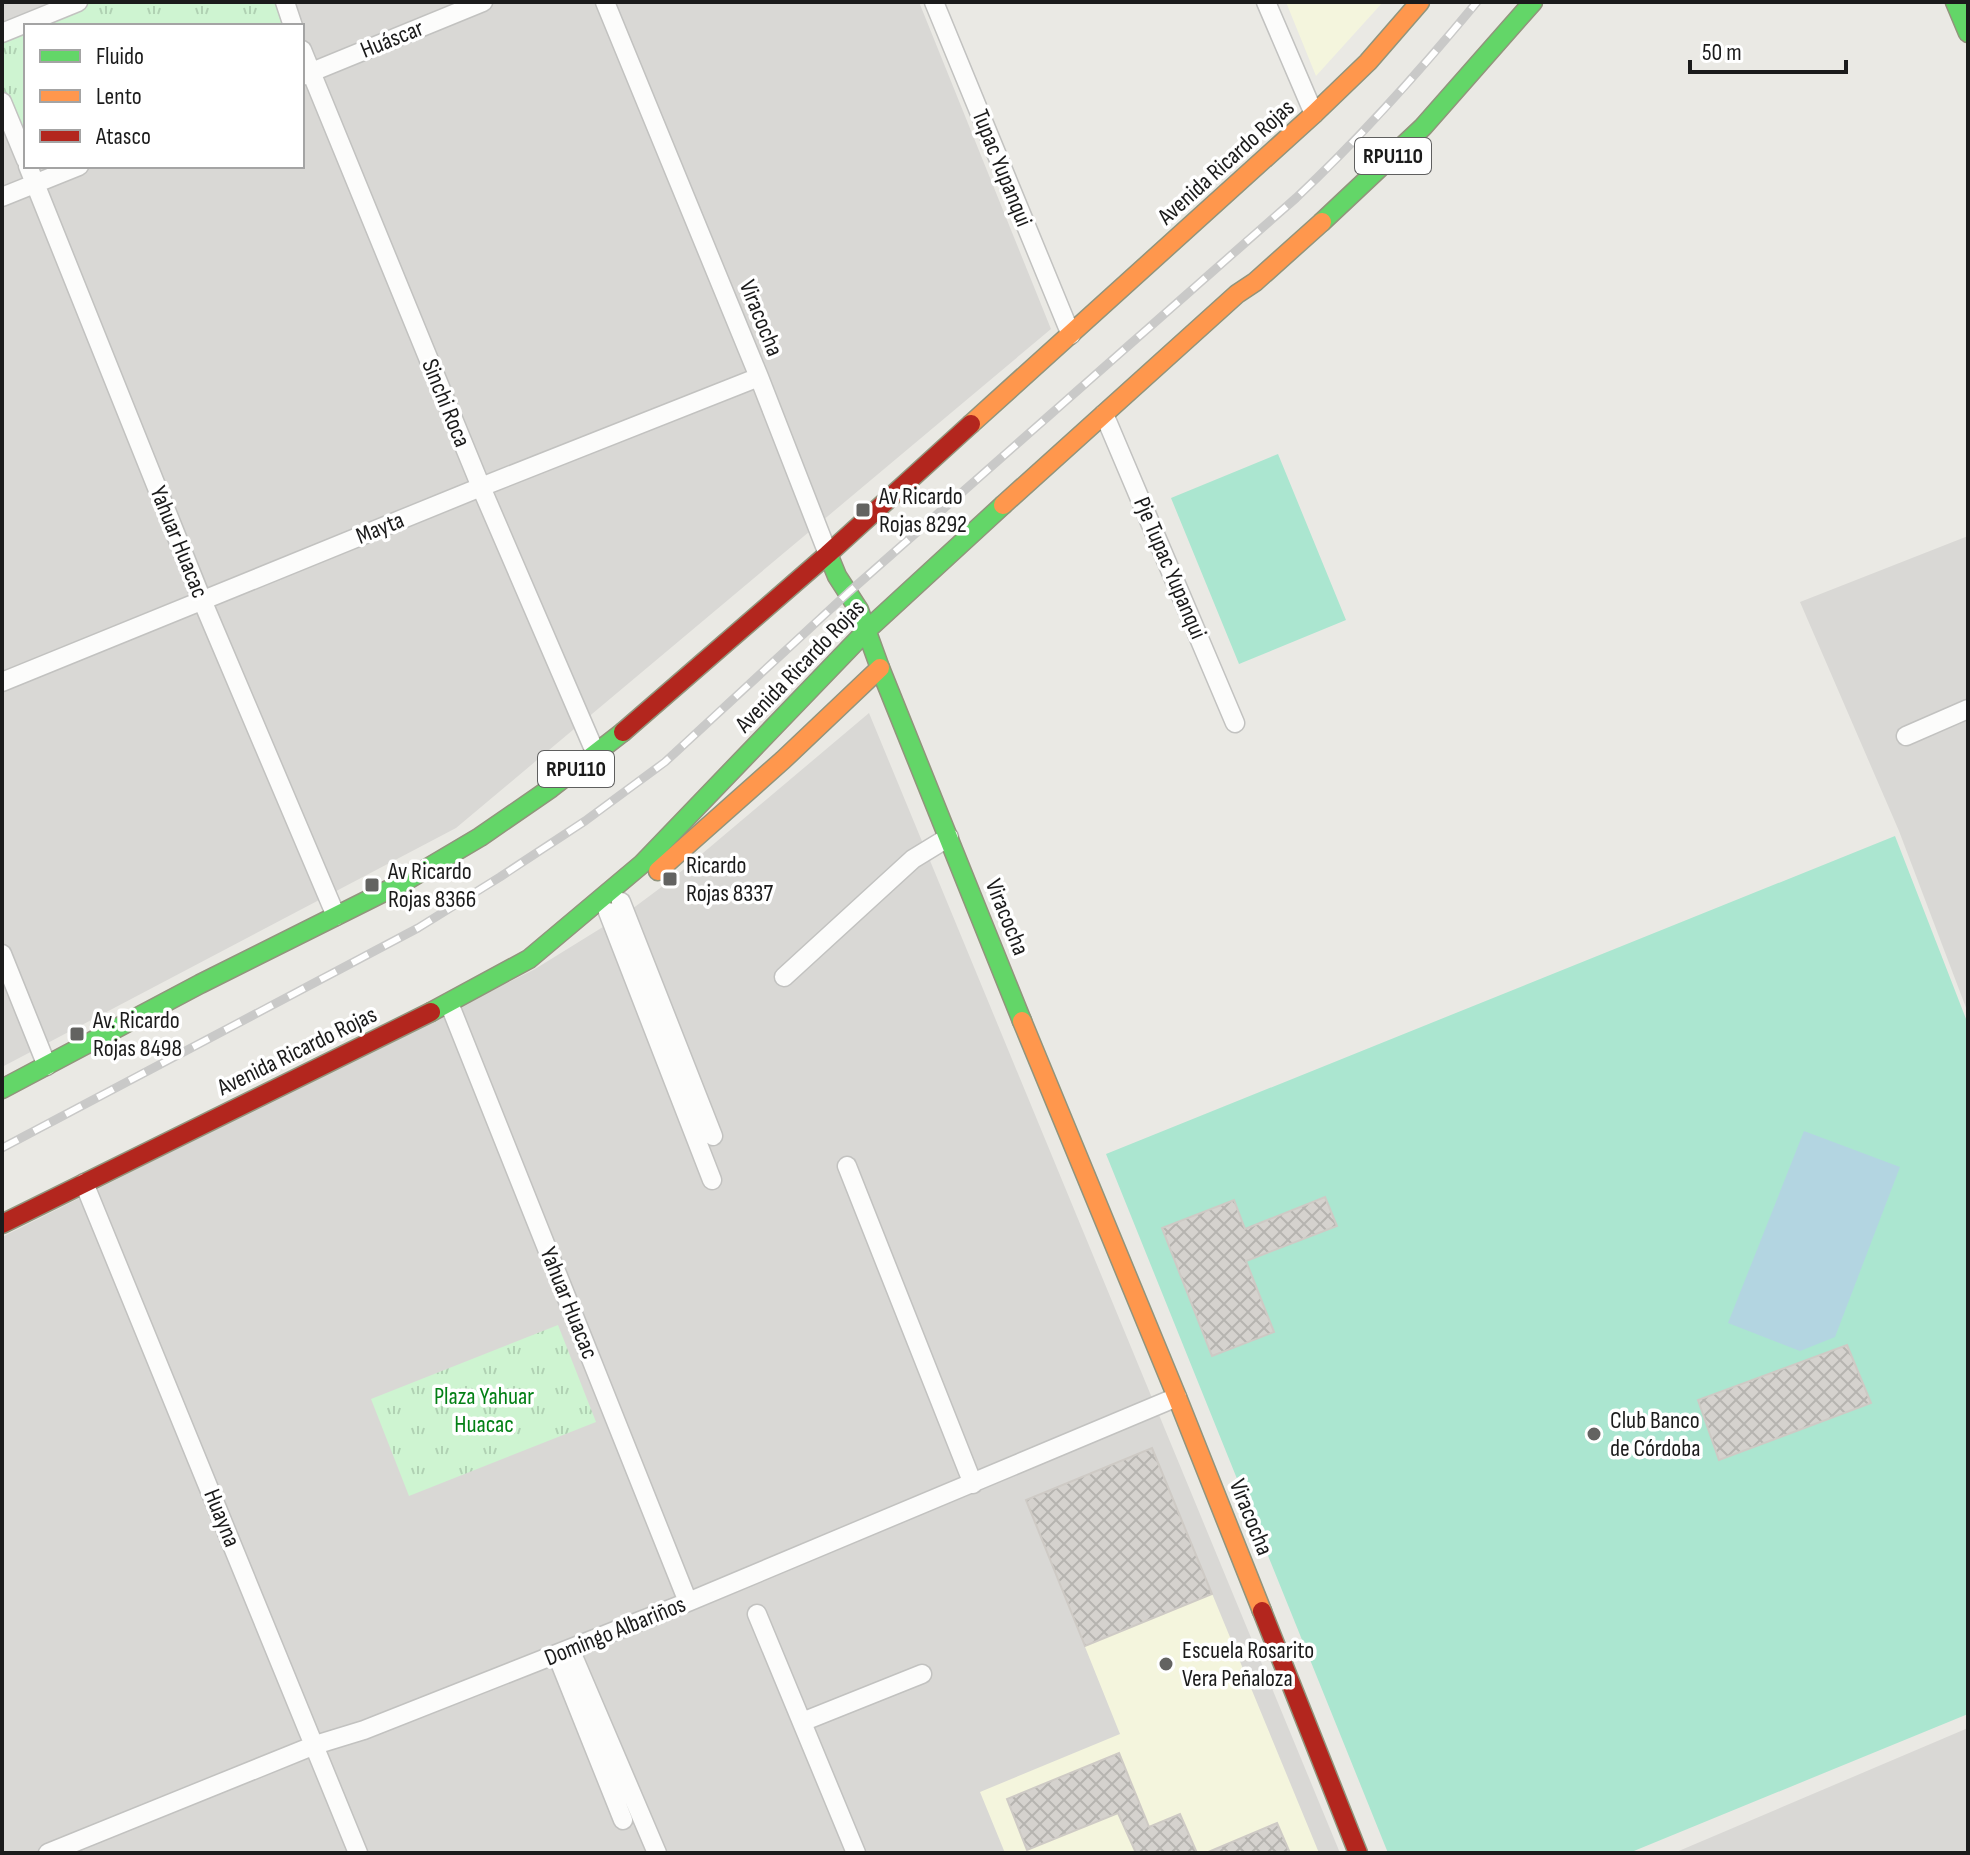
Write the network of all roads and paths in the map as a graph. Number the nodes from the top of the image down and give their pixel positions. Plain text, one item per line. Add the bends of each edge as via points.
1 (78, 2) edge
2 (285, 2) edge
3 (483, 2) edge
4 (605, 2) edge
5 (934, 2) edge
6 (1266, 2) edge
7 (1420, 2) edge
8 (1533, 2) edge
9 (1955, 2) edge
10 (24, 24) edge
11 (24, 24) edge
12 (292, 24) edge
13 (2, 33) edge
14 (1968, 33) edge
15 (306, 74) edge
16 (2, 102) edge
17 (1314, 114) junction
18 (24, 155) edge
19 (69, 168) edge
20 (32, 175) edge
21 (2, 197) edge
22 (1071, 335) junction
23 (759, 377) junction
24 (1104, 414) junction
25 (481, 487) junction
26 (828, 554) junction
27 (202, 600) junction
28 (867, 630) junction
29 (880, 668) junction
30 (2, 682) edge
31 (1968, 709) edge
32 (1235, 723) dead end
33 (1906, 736) dead end
34 (596, 754) junction
35 (949, 837) junction
36 (615, 907) junction
37 (336, 916) junction
38 (2, 954) edge
39 (529, 959) junction
40 (784, 977) dead end
41 (449, 1003) junction
42 (47, 1066) junction
43 (2, 1089) edge
44 (713, 1136) dead end
45 (847, 1166) dead end
46 (712, 1180) dead end
47 (84, 1183) junction
48 (2, 1224) edge
49 (1177, 1397) junction
50 (973, 1484) junction
51 (688, 1602) junction
52 (757, 1614) dead end
53 (564, 1652) junction
54 (922, 1674) dead end
55 (802, 1722) junction
56 (315, 1745) junction
57 (623, 1820) dead end
58 (48, 1853) edge
59 (358, 1853) edge
60 (657, 1853) edge
61 (856, 1853) edge
62 (1358, 1853) edge

1 - 11 street
2 - 12 street
3 - 15 street, Huáscar
4 - 23 street, Viracocha
5 - 22 street, Tupac Yupanqui
6 - 17 street
7 - 17 main road, Avenida Ricardo Rojas / RPU110
8 - 24 main road, Avenida Ricardo Rojas / RPU110 via 1367,182
9 - 14 main road
10 - 13 street
15 - 25 street, Sinchi Roca
16 - 18 street
17 - 22 main road, Avenida Ricardo Rojas / RPU110
19 - 20 street
20 - 21 street
20 - 27 street, Yahuar Huacac
22 - 26 main road, Avenida Ricardo Rojas / RPU110
23 - 25 street, Mayta
23 - 26 street, Viracocha
24 - 28 main road, Avenida Ricardo Rojas / RPU110
24 - 32 street, Pje Tupac Yupanqui
25 - 27 street, Mayta
25 - 34 street, Sinchi Roca
26 - 28 main road, Viracocha
26 - 34 main road, Avenida Ricardo Rojas / RPU110
27 - 30 street, Mayta
27 - 37 street, Yahuar Huacac
28 - 29 main road, Viracocha
28 - 39 main road, Avenida Ricardo Rojas / RPU110 via 642,864
29 - 35 main road, Viracocha
29 - 36 main road
31 - 33 street
34 - 37 main road, Avenida Ricardo Rojas / RPU110 via 480,837
35 - 40 street via 913,859
35 - 49 main road, Viracocha
36 - 39 main road
36 - 44 street
36 - 46 street
37 - 42 main road, Avenida Ricardo Rojas / RPU110
38 - 42 street
39 - 41 main road, Avenida Ricardo Rojas / RPU110
41 - 47 main road, Avenida Ricardo Rojas / RPU110
41 - 51 street, Yahuar Huacac
42 - 43 main road, Avenida Ricardo Rojas / RPU110
45 - 50 street
47 - 48 main road, Avenida Ricardo Rojas / RPU110
47 - 56 street, Huayna
49 - 50 street, Domingo Albariños
49 - 62 main road, Viracocha
50 - 51 street, Domingo Albariños
51 - 53 street, Domingo Albariños
52 - 55 street
53 - 56 street, Domingo Albariños
53 - 57 street
53 - 60 street
54 - 55 street
55 - 61 street
56 - 58 street, Domingo Albariños
56 - 59 street, Huayna

